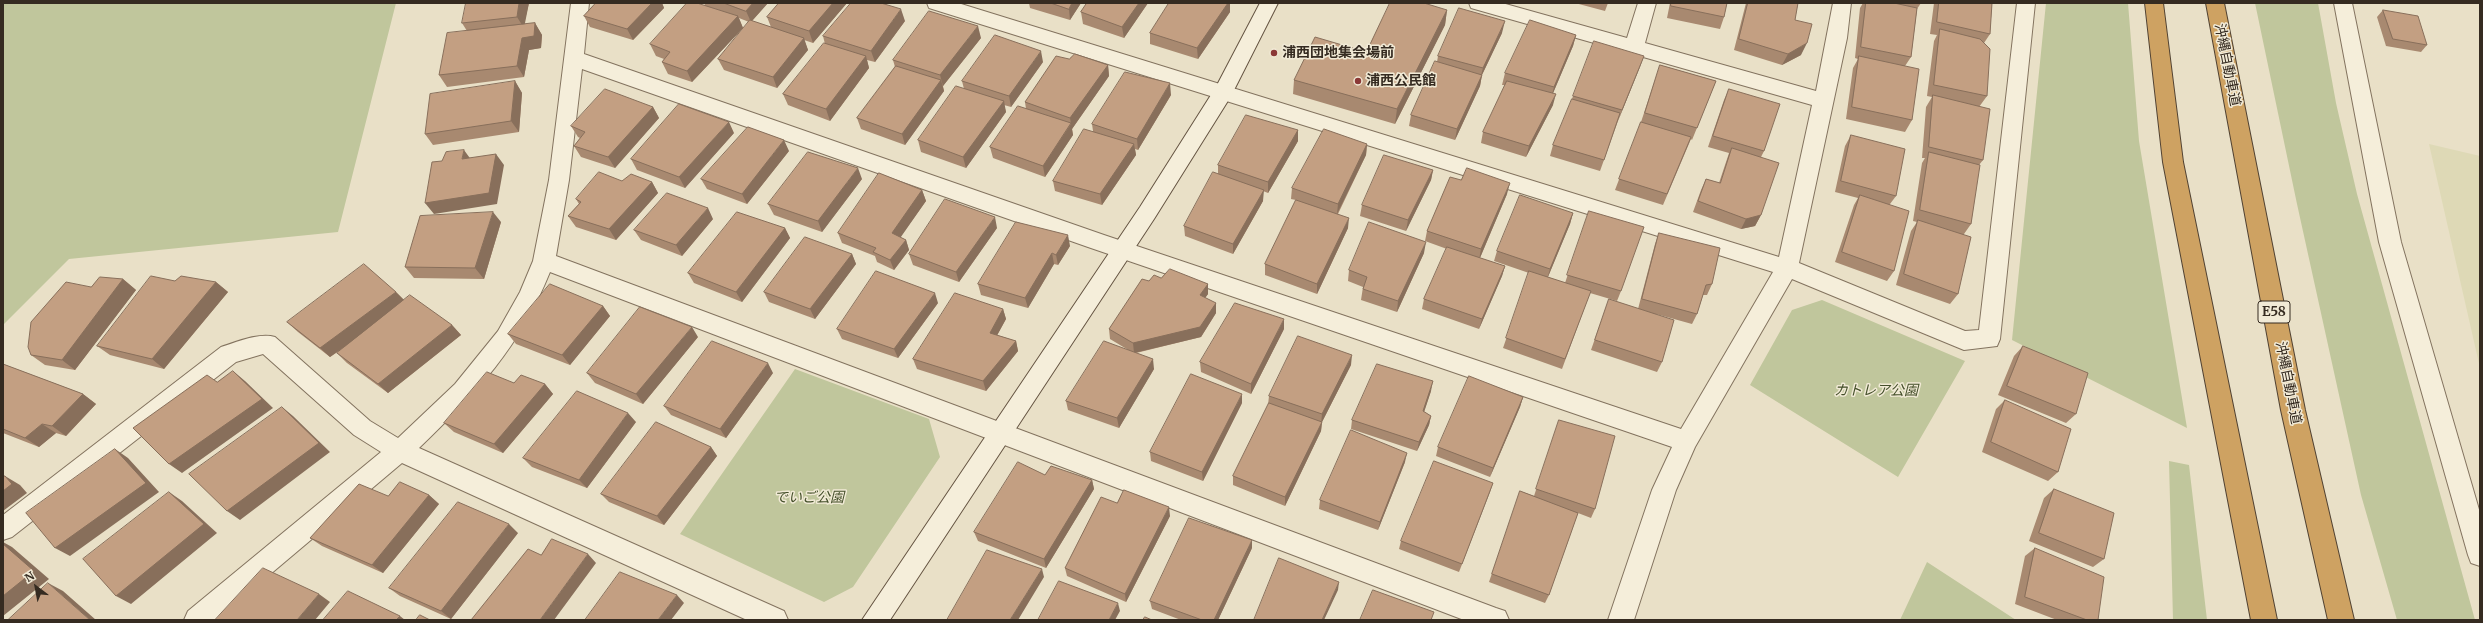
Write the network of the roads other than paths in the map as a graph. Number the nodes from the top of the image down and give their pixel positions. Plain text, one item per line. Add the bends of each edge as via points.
1 (580, 3) edge
2 (936, 3) edge
3 (1269, 3) edge
4 (1478, 3) edge
5 (1646, 3) edge
6 (1842, 3) edge
7 (2026, 3) edge
8 (2154, 3) edge
9 (2215, 3) edge
10 (2343, 3) edge
11 (1634, 48) junction
12 (573, 58) junction
13 (1224, 91) junction
14 (1823, 101) junction
15 (1121, 249) junction
16 (544, 261) junction
17 (1787, 268) junction
18 (1001, 434) junction
19 (1686, 441) junction
20 (400, 451) junction
21 (3, 529) edge
22 (2480, 555) edge
23 (197, 620) edge
24 (775, 620) edge
25 (875, 620) edge
26 (1496, 620) edge
27 (1622, 620) edge
28 (2264, 620) edge
29 (2341, 620) edge

1 - 12 street
2 - 13 street
3 - 13 street
4 - 11 street
5 - 11 street
6 - 14 street
7 - 17 street via 1989,339 1964,341
8 - 28 highway via 2173,162
9 - 29 highway, 沖縄自動車道 / E58 via 2293,410
10 - 22 street via 2390,242
11 - 14 street
12 - 15 street
12 - 16 street via 559,180
13 - 15 street via 1147,213
13 - 17 street
14 - 17 street
15 - 18 street
15 - 19 street
16 - 18 street
16 - 20 street via 530,295 506,338 463,391
17 - 19 street
18 - 25 street
18 - 26 street
19 - 27 street via 1664,490
20 - 21 street via 362,428 267,344 229,354
20 - 23 street
20 - 24 street

